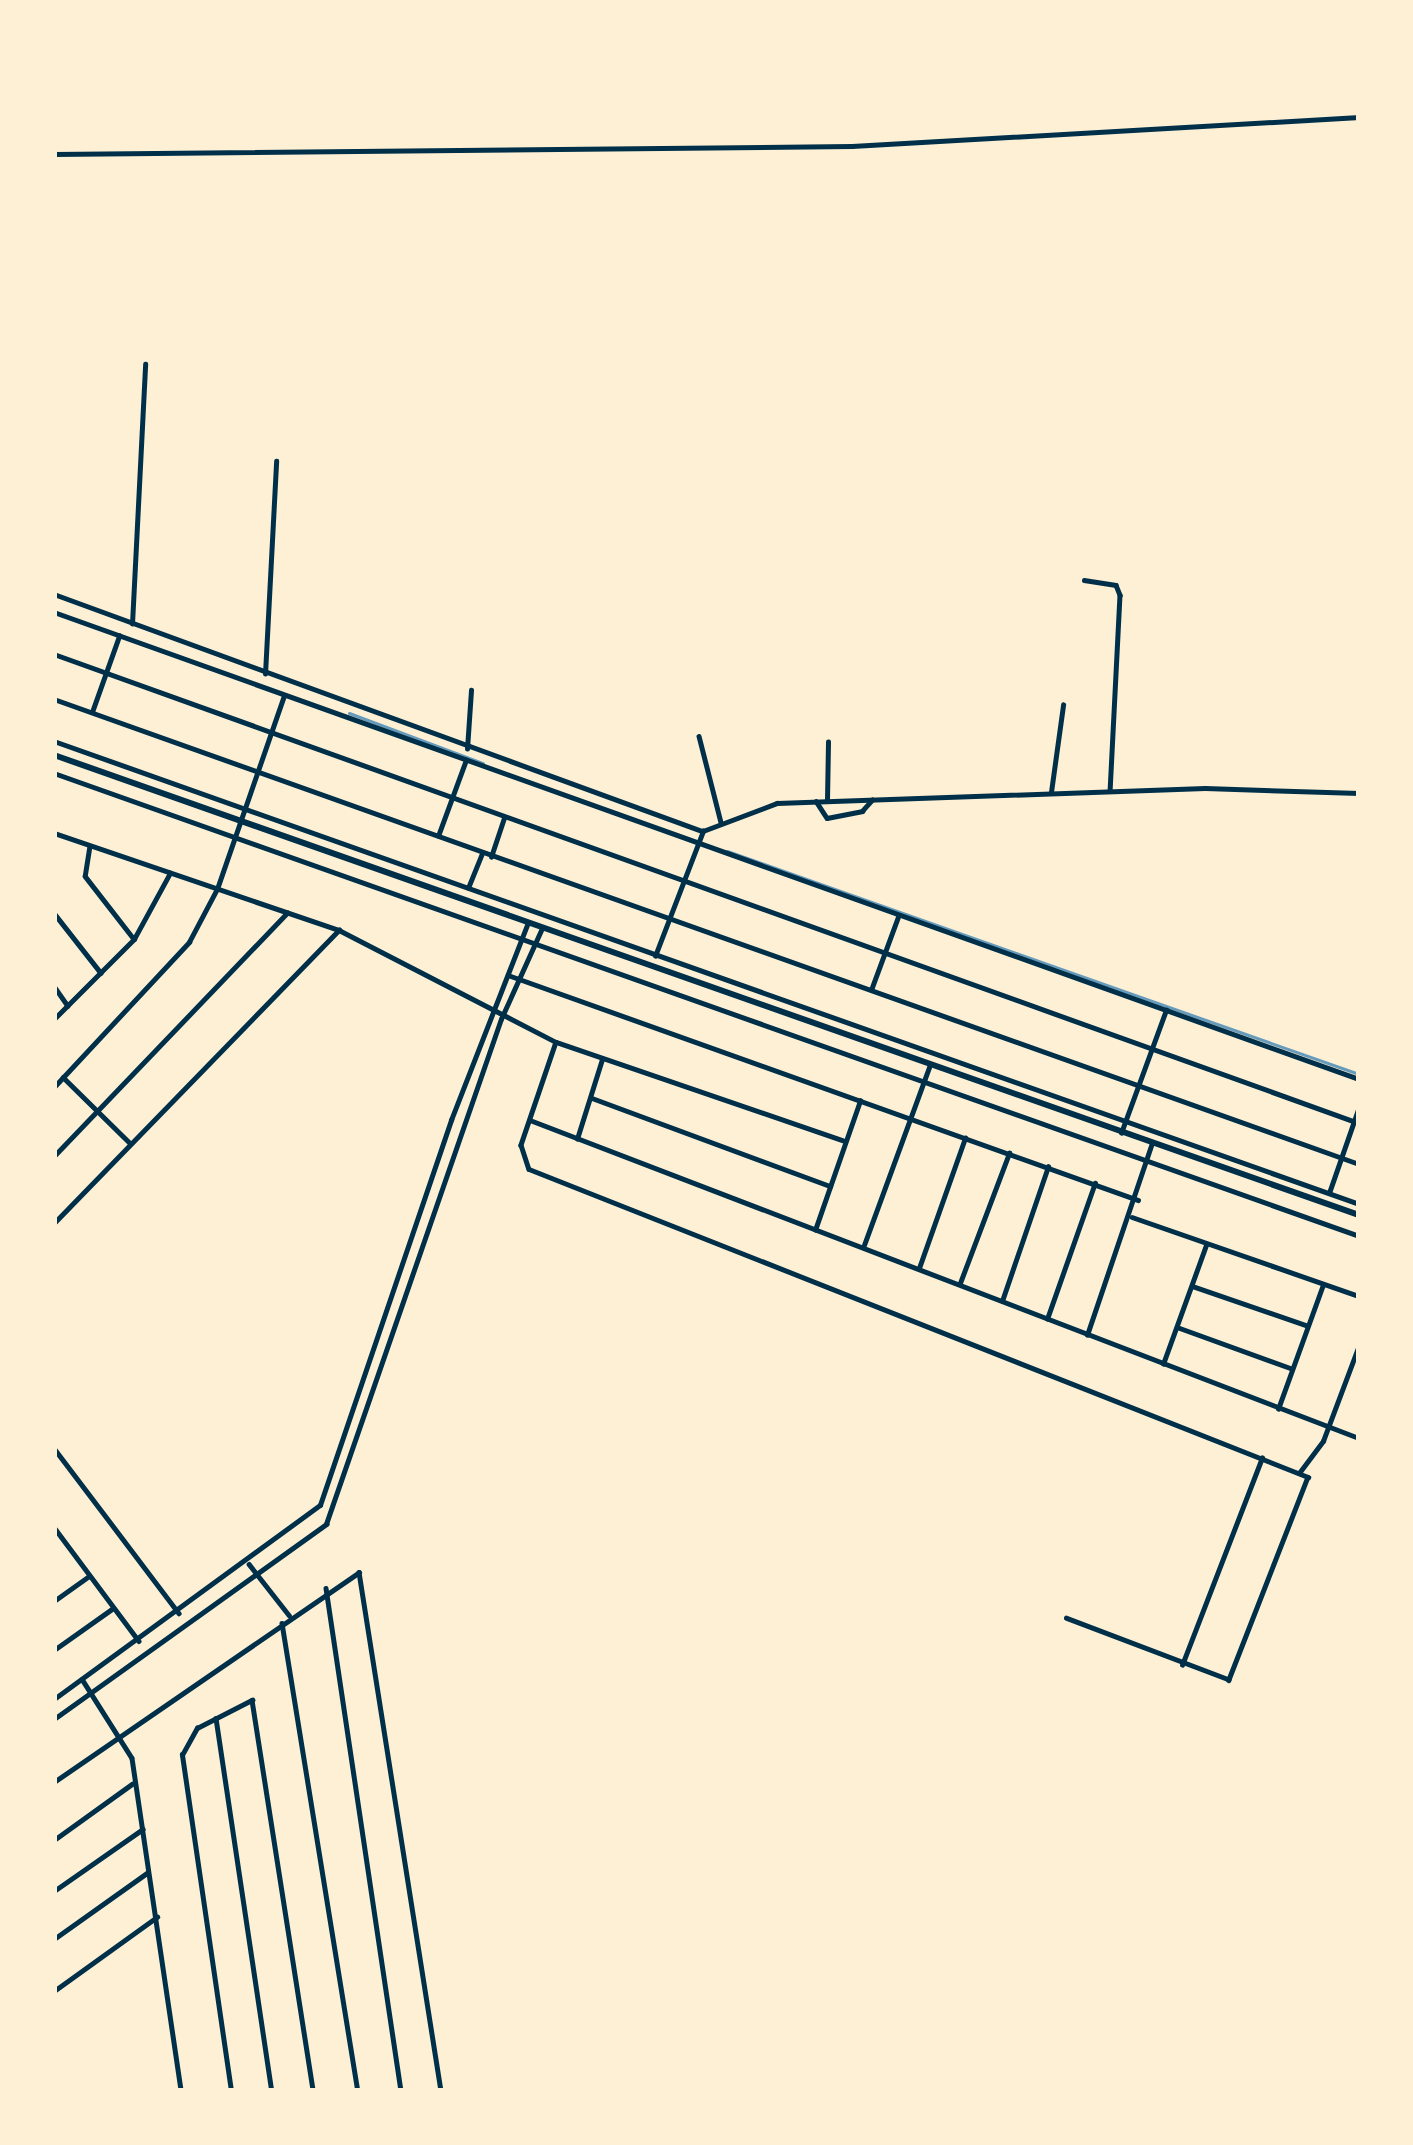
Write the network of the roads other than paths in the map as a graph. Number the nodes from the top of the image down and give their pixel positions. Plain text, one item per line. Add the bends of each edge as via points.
1 (1359, 117) edge
2 (54, 154) edge
3 (146, 364) dead end
4 (276, 461) dead end
5 (1084, 580) dead end
6 (54, 594) edge
7 (54, 612) edge
8 (132, 624) junction
9 (119, 636) junction
10 (54, 654) edge
11 (265, 674) junction
12 (106, 675) junction
13 (471, 690) dead end
14 (284, 696) junction
15 (54, 699) edge
16 (1063, 705) dead end
17 (92, 712) junction
18 (266, 734) junction
19 (699, 736) dead end
20 (54, 741) edge
21 (828, 742) dead end
22 (467, 749) junction
23 (54, 755) edge
24 (466, 760) junction
25 (54, 773) edge
26 (255, 775) junction
27 (1110, 790) junction
28 (1052, 792) junction
29 (1359, 793) edge
30 (874, 797) junction
31 (451, 800) junction
32 (827, 800) junction
33 (816, 801) junction
34 (244, 809) junction
35 (504, 818) junction
36 (239, 822) junction
37 (721, 822) junction
38 (703, 831) junction
39 (54, 833) edge
40 (438, 836) junction
41 (234, 838) junction
42 (699, 843) junction
43 (90, 846) junction
44 (482, 854) junction
45 (491, 857) junction
46 (170, 873) junction
47 (683, 880) junction
48 (468, 888) junction
49 (217, 889) junction
50 (54, 913) edge
51 (287, 913) junction
52 (898, 916) junction
53 (670, 920) junction
54 (528, 923) junction
55 (542, 928) junction
56 (339, 930) junction
57 (134, 939) junction
58 (522, 939) junction
59 (536, 944) junction
60 (885, 952) junction
61 (655, 956) junction
62 (101, 973) junction
63 (508, 975) junction
64 (522, 979) junction
65 (54, 986) edge
66 (871, 990) junction
67 (68, 1006) junction
68 (1166, 1010) junction
69 (490, 1013) junction
70 (54, 1019) edge
71 (501, 1019) junction
72 (556, 1042) junction
73 (1153, 1046) junction
74 (602, 1059) junction
75 (930, 1065) junction
76 (63, 1077) junction
77 (1359, 1078) edge
78 (927, 1082) junction
79 (54, 1087) edge
80 (1139, 1087) junction
81 (592, 1098) junction
82 (860, 1101) junction
83 (1359, 1107) edge
84 (98, 1111) junction
85 (1124, 1119) junction
86 (530, 1120) junction
87 (908, 1120) junction
88 (1357, 1122) edge
89 (1121, 1132) junction
90 (965, 1138) junction
91 (577, 1140) junction
92 (843, 1140) junction
93 (1151, 1143) junction
94 (130, 1144) junction
95 (1009, 1153) junction
96 (54, 1156) edge
97 (1342, 1157) junction
98 (1146, 1162) junction
99 (1359, 1164) edge
100 (1048, 1167) junction
101 (1094, 1183) junction
102 (830, 1186) junction
103 (1329, 1193) junction
104 (1138, 1200) junction
105 (1359, 1204) edge
106 (1359, 1215) edge
107 (1132, 1217) junction
108 (54, 1223) edge
109 (815, 1230) junction
110 (1359, 1236) edge
111 (1207, 1244) junction
112 (863, 1247) junction
113 (919, 1269) junction
114 (1323, 1284) junction
115 (959, 1285) junction
116 (1192, 1286) junction
117 (1359, 1297) edge
118 (1002, 1301) junction
119 (1047, 1320) junction
120 (1309, 1326) junction
121 (1177, 1327) junction
122 (1087, 1335) junction
123 (1359, 1346) edge
124 (1163, 1364) junction
125 (1293, 1369) junction
126 (361, 1380) junction
127 (374, 1385) junction
128 (1278, 1409) junction
129 (1328, 1427) junction
130 (1359, 1438) edge
131 (54, 1448) edge
132 (1262, 1458) junction
133 (1299, 1473) junction
134 (54, 1527) edge
135 (249, 1564) junction
136 (89, 1576) junction
137 (258, 1576) junction
138 (326, 1588) junction
139 (54, 1601) edge
140 (112, 1610) junction
141 (179, 1613) junction
142 (289, 1615) junction
143 (1066, 1618) dead end
144 (281, 1621) junction
145 (140, 1642) junction
146 (54, 1650) edge
147 (1182, 1665) junction
148 (82, 1678) junction
149 (93, 1693) junction
150 (54, 1699) edge
151 (216, 1718) junction
152 (54, 1719) edge
153 (121, 1740) junction
154 (54, 1781) edge
155 (135, 1782) junction
156 (142, 1828) junction
157 (54, 1840) edge
158 (148, 1871) junction
159 (54, 1891) edge
160 (157, 1917) junction
161 (54, 1939) edge
162 (54, 1991) edge
163 (181, 2091) edge
164 (231, 2091) edge
165 (272, 2091) edge
166 (313, 2091) edge
167 (358, 2091) edge
168 (400, 2091) edge
169 (441, 2091) edge

1 - 2 street via 852,146
3 - 8 street
4 - 11 street
5 - 27 street via 1116,586 1120,595
6 - 8 street
7 - 9 street
8 - 11 street
9 - 12 street
9 - 14 street
10 - 12 street
11 - 22 street
12 - 17 street
12 - 18 street
13 - 22 street
14 - 18 street
14 - 24 street
15 - 17 street
16 - 28 street
17 - 26 street
18 - 26 street
18 - 31 street
19 - 37 street
20 - 34 street
21 - 32 street
22 - 38 street
23 - 36 street
24 - 31 street
24 - 42 street
25 - 41 street
26 - 34 street
26 - 40 street
27 - 28 street
27 - 29 street
28 - 30 street
30 - 32 street
30 - 33 street via 862,812 827,818
31 - 35 street
31 - 40 street
32 - 33 street
33 - 37 street via 777,803
34 - 36 street
34 - 48 street
35 - 45 street
35 - 47 street
36 - 41 street
36 - 54 street
37 - 38 street
38 - 42 street
39 - 43 street
40 - 44 street
41 - 49 street
41 - 58 street
42 - 47 street
42 - 52 street
43 - 46 street
43 - 57 street via 86,876
44 - 45 street
44 - 48 street
45 - 53 street
46 - 49 street
46 - 57 street
47 - 53 street
47 - 60 street
48 - 61 street
49 - 51 street
49 - 76 street via 189,942
50 - 62 street
51 - 56 street
51 - 84 street
52 - 60 street
52 - 68 street
53 - 61 street
53 - 66 street
54 - 55 street
54 - 58 street
55 - 59 street
55 - 75 street
56 - 69 street
56 - 94 street
57 - 62 street
58 - 59 street
58 - 63 street
59 - 64 street
59 - 78 street
60 - 66 street
60 - 73 street
61 - 85 street
62 - 67 street
63 - 64 street
63 - 69 street
64 - 71 street
64 - 82 street
65 - 67 street
66 - 80 street
67 - 70 street
68 - 73 street
68 - 77 street
69 - 71 street
69 - 126 street
71 - 72 street
71 - 127 street
72 - 74 street
72 - 86 street
73 - 80 street
73 - 88 street
74 - 81 street
74 - 92 street
75 - 78 street
75 - 89 street
76 - 79 street
76 - 84 street
78 - 87 street
78 - 98 street
80 - 85 street
80 - 97 street
81 - 91 street
81 - 102 street
82 - 87 street
82 - 92 street
83 - 88 street
84 - 94 street
84 - 96 street
85 - 89 street
85 - 103 street
86 - 91 street
86 - 132 street via 520,1156 529,1169
87 - 90 street
87 - 112 street
88 - 97 street
89 - 93 street
90 - 95 street
90 - 113 street
91 - 109 street
92 - 102 street
93 - 98 street
93 - 106 street
94 - 108 street
95 - 100 street
95 - 115 street
97 - 99 street
97 - 103 street
98 - 104 street
98 - 110 street
100 - 101 street
100 - 118 street
101 - 104 street
101 - 119 street
102 - 109 street
103 - 105 street
104 - 107 street
107 - 111 street
107 - 122 street
109 - 112 street
111 - 114 street
111 - 116 street
112 - 113 street
113 - 115 street
114 - 117 street
114 - 120 street
115 - 118 street
116 - 120 street
116 - 121 street
118 - 119 street
119 - 122 street
120 - 125 street
121 - 124 street
121 - 125 street
122 - 124 street
123 - 129 street
124 - 128 street
125 - 128 street
126 - 127 street
126 - 135 street via 320,1505
127 - 137 street via 326,1524
128 - 129 street
129 - 130 street
129 - 133 street
131 - 141 street
132 - 133 street
132 - 147 street
133 - 147 street via 1308,1483 1234,1677
134 - 136 street
135 - 137 street
135 - 141 street
136 - 139 street
136 - 140 street
137 - 142 street
137 - 149 street
138 - 142 street
138 - 168 street
138 - 169 street via 359,1572
140 - 145 street
140 - 146 street
141 - 145 street
142 - 144 street
143 - 147 street
144 - 153 street
144 - 167 street
145 - 148 street
148 - 149 street
148 - 150 street
149 - 152 street
149 - 153 street
151 - 164 street via 188,1737 182,1755
151 - 165 street
151 - 166 street via 257,1703
153 - 154 street
153 - 155 street
155 - 156 street
155 - 157 street
156 - 158 street
156 - 159 street
158 - 160 street
158 - 161 street
160 - 162 street
160 - 163 street

